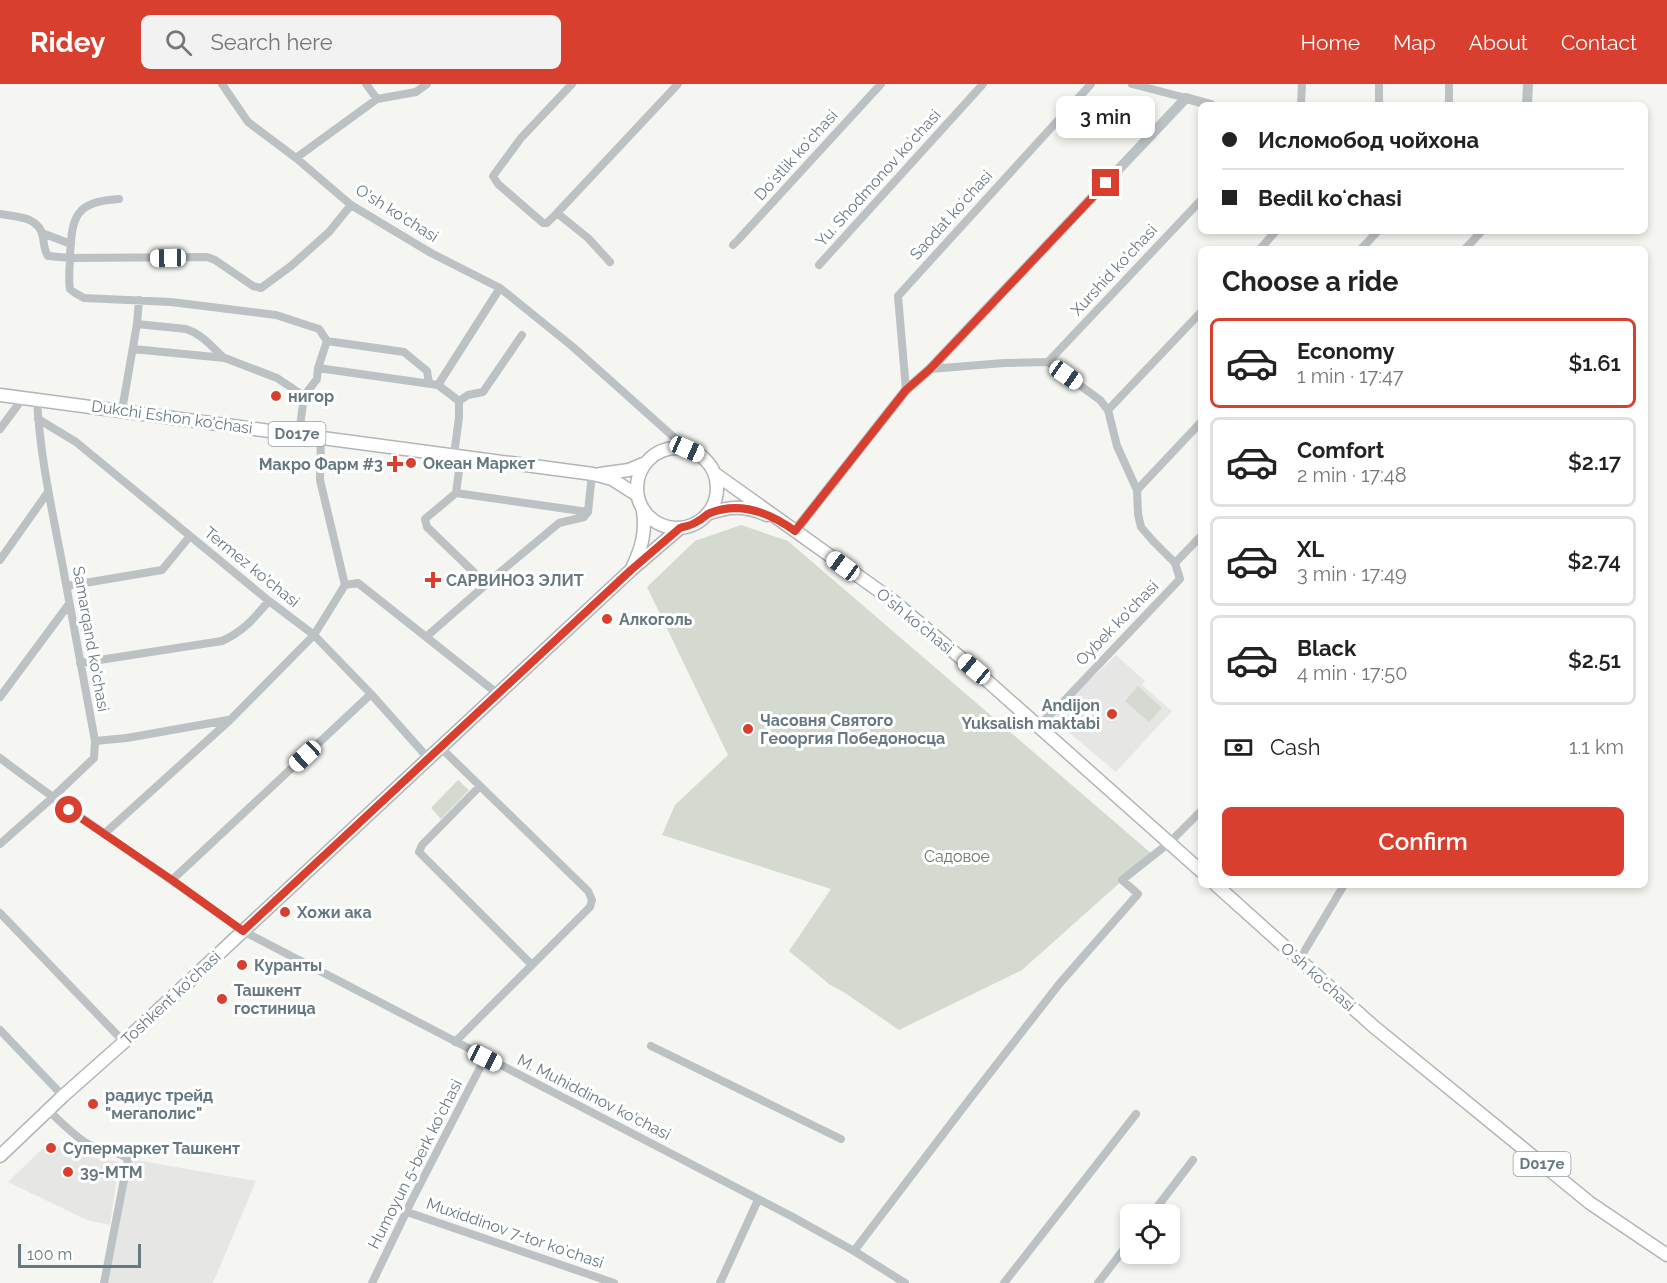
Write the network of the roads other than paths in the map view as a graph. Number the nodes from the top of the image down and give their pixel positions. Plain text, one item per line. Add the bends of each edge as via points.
1 (222, 84) edge
2 (366, 84) edge
3 (427, 84) edge
4 (572, 84) edge
5 (678, 84) edge
6 (881, 84) edge
7 (983, 84) edge
8 (1091, 84) edge
9 (1132, 84) edge
10 (1302, 84) edge
11 (1379, 84) edge
12 (1449, 84) edge
13 (1528, 84) edge
14 (1186, 98) junction
15 (377, 99) junction
16 (1200, 102) edge
17 (1301, 102) edge
18 (1379, 102) edge
19 (1449, 102) edge
20 (1527, 102) edge
21 (296, 158) junction
22 (119, 199) dead end
23 (1198, 203) edge
24 (351, 205) junction
25 (557, 213) junction
26 (0, 214) edge
27 (42, 233) junction
28 (1273, 234) edge
29 (1375, 234) edge
30 (1479, 234) edge
31 (71, 244) junction
32 (733, 245) dead end
33 (1263, 246) edge
34 (1364, 246) edge
35 (1469, 246) edge
36 (70, 258) junction
37 (610, 262) dead end
38 (819, 265) dead end
39 (500, 288) junction
40 (139, 300) junction
41 (1198, 315) edge
42 (137, 324) junction
43 (522, 335) dead end
44 (327, 341) junction
45 (133, 349) junction
46 (225, 358) junction
47 (1048, 362) junction
48 (318, 368) junction
49 (930, 369) junction
50 (433, 384) junction
51 (906, 390) junction
52 (0, 395) edge
53 (303, 396) junction
54 (23, 398) junction
55 (37, 399) junction
56 (459, 401) junction
57 (1108, 410) junction
58 (122, 411) junction
59 (38, 419) junction
60 (1198, 425) edge
61 (0, 429) edge
62 (299, 434) junction
63 (321, 437) junction
64 (687, 449) junction
65 (458, 456) junction
66 (643, 464) junction
67 (714, 473) junction
68 (593, 474) junction
69 (1137, 490) junction
70 (48, 492) junction
71 (456, 493) junction
72 (637, 495) junction
73 (643, 510) junction
74 (588, 512) junction
75 (707, 514) junction
76 (782, 521) junction
77 (680, 528) junction
78 (795, 531) junction
79 (190, 536) junction
80 (1198, 539) edge
81 (0, 560) edge
82 (1175, 563) junction
83 (631, 570) junction
84 (345, 585) junction
85 (486, 585) junction
86 (67, 586) junction
87 (269, 601) junction
88 (69, 604) junction
89 (314, 635) junction
90 (426, 637) junction
91 (80, 663) junction
92 (371, 694) junction
93 (498, 694) junction
94 (0, 697) edge
95 (230, 720) junction
96 (1038, 726) junction
97 (95, 741) junction
98 (440, 747) junction
99 (0, 758) edge
100 (428, 758) junction
101 (480, 786) junction
102 (52, 798) junction
103 (1198, 814) edge
104 (104, 834) junction
105 (1169, 843) junction
106 (0, 844) edge
107 (1198, 868) edge
108 (172, 880) junction
109 (1219, 888) edge
110 (1342, 888) edge
111 (0, 914) edge
112 (243, 931) junction
113 (1299, 960) junction
114 (532, 965) junction
115 (0, 1030) edge
116 (124, 1042) junction
117 (454, 1042) junction
118 (651, 1046) dead end
119 (485, 1058) junction
120 (63, 1096) junction
121 (48, 1110) junction
122 (1136, 1114) dead end
123 (841, 1139) dead end
124 (0, 1156) edge
125 (1193, 1160) dead end
126 (758, 1200) junction
127 (1159, 1204) edge
128 (407, 1212) junction
129 (854, 1251) junction
130 (1120, 1254) edge
131 (1667, 1255) edge
132 (104, 1283) edge
133 (372, 1283) edge
134 (614, 1283) edge
135 (720, 1283) edge
136 (905, 1283) edge
137 (1004, 1283) edge
138 (1098, 1283) edge

1 - 21 street, O'sh ko'chasi via 248,122
2 - 15 street
3 - 15 street via 416,92
4 - 25 street via 521,138 493,176 543,223
5 - 25 street
6 - 32 street, Doʻstlik koʻchasi
7 - 38 street, Yu. Shodmonov koʻchasi
8 - 51 street, Saodat koʻchasi via 898,296
9 - 14 street
10 - 17 street
11 - 18 street
12 - 19 street
13 - 20 street
14 - 16 street
14 - 49 street
15 - 21 street
21 - 24 street, O'sh ko'chasi
22 - 31 street via 101,200 83,209 75,218
23 - 47 street, Xurshid ko'chasi
24 - 36 street via 328,232 261,288 207,257
24 - 39 street, O'sh ko'chasi via 431,253
25 - 37 street
26 - 27 street via 33,221
27 - 31 street
27 - 36 street via 47,255
28 - 33 street
29 - 34 street
30 - 35 street
31 - 36 street
36 - 40 street via 69,285 75,293 84,298
39 - 50 street
39 - 64 street, O'sh ko'chasi
40 - 42 street
40 - 44 street via 276,315 319,329
41 - 57 street
42 - 45 street
42 - 46 street via 193,331
43 - 56 street via 483,392
44 - 48 street
44 - 50 street via 404,352 427,371
45 - 46 street
45 - 58 street
46 - 53 street via 277,378
47 - 49 street
47 - 57 street
48 - 50 street
48 - 53 street via 317,379
49 - 51 street
50 - 56 street
51 - 78 street
52 - 54 main road, Dukchi Eshon ko'chasi / D017e
53 - 62 street
54 - 55 main road, Dukchi Eshon ko'chasi / D017e
54 - 61 street
55 - 58 main road, Dukchi Eshon ko'chasi / D017e
55 - 59 street, Samarqand ko‘chasi
56 - 65 street
57 - 69 street via 1117,446
58 - 62 main road, Dukchi Eshon ko'chasi / D017e
59 - 70 street, Samarqand ko‘chasi
59 - 79 street, Termez ko'chasi via 76,442
60 - 69 street
62 - 63 main road, Dukchi Eshon ko'chasi / D017e
63 - 65 main road, Dukchi Eshon ko'chasi / D017e
63 - 84 street via 320,480
64 - 66 main road, D017e via 663,450
64 - 67 main road via 708,462
65 - 68 main road, Dukchi Eshon ko'chasi / D017e
65 - 71 street
66 - 68 main road, D017e
66 - 72 main road via 636,484
67 - 75 main road via 717,495
67 - 76 main road
68 - 72 main road, D017e via 612,479
68 - 74 street
69 - 82 street via 1141,527
70 - 81 street
70 - 86 street, Samarqand ko‘chasi
71 - 74 street
71 - 85 street via 425,519 427,527
72 - 73 main road
73 - 77 main road via 659,524
73 - 83 main road via 644,537
74 - 85 street via 584,517 559,523
75 - 76 main road via 737,507
75 - 77 main road
76 - 78 main road, Oʻsh koʻchasi
77 - 83 main road, Toshkent ko'chasi
78 - 96 main road, Oʻsh koʻchasi via 892,600
79 - 86 street via 162,570
79 - 87 street, Termez ko'chasi
80 - 82 street
82 - 96 street, Oybek ko'chasi via 1180,579
83 - 93 main road, Toshkent ko'chasi
84 - 89 street
84 - 90 street via 358,583
85 - 90 street
86 - 88 street, Samarqand ko‘chasi
87 - 89 street, Termez ko'chasi
87 - 91 street via 236,635 222,641
88 - 91 street, Samarqand ko‘chasi
88 - 94 street
89 - 92 street, Termez ko'chasi
89 - 95 street
90 - 93 street
91 - 97 street, Samarqand ko‘chasi
92 - 100 street, Termez ko'chasi
92 - 108 street
93 - 98 main road, Toshkent ko'chasi
95 - 97 street
95 - 104 street
96 - 105 main road, Oʻsh koʻchasi
97 - 102 street via 93,758
98 - 100 main road, Toshkent ko'chasi
98 - 101 street
99 - 102 street, M. Muhiddinov ko'chasi
100 - 112 main road, Toshkent ko'chasi
101 - 114 street via 591,896 590,907
101 - 114 street via 418,852
102 - 104 street, M. Muhiddinov ko'chasi
102 - 106 street
103 - 105 street
104 - 108 street, M. Muhiddinov ko'chasi
105 - 107 main road, Oʻsh koʻchasi
105 - 129 street via 1122,880 1138,894 1060,983
108 - 112 street, M. Muhiddinov ko'chasi
109 - 113 main road, Oʻsh koʻchasi / D017e
110 - 113 street
111 - 116 street
112 - 116 main road, Toshkent ko'chasi
112 - 117 street, M. Muhiddinov ko'chasi
113 - 131 main road, Oʻsh koʻchasi / D017e via 1373,1026 1590,1203
114 - 117 street
115 - 120 street
116 - 120 main road, Toshkent ko'chasi
117 - 119 street, M. Muhiddinov ko'chasi
118 - 123 street
119 - 126 street, M. Muhiddinov ko'chasi
119 - 128 street, Humoyun 5-berk koʻchasi
120 - 121 main road, Toshkent ko'chasi
121 - 124 main road, Toshkent ko'chasi
121 - 132 street via 86,1143 128,1159
122 - 137 street
125 - 127 street
126 - 129 street, M. Muhiddinov ko'chasi
126 - 135 street
128 - 133 street, Humoyun 5-berk koʻchasi
128 - 134 street, Muxiddinov 7-tor koʻchasi
129 - 136 street, M. Muhiddinov ko'chasi
130 - 138 street

